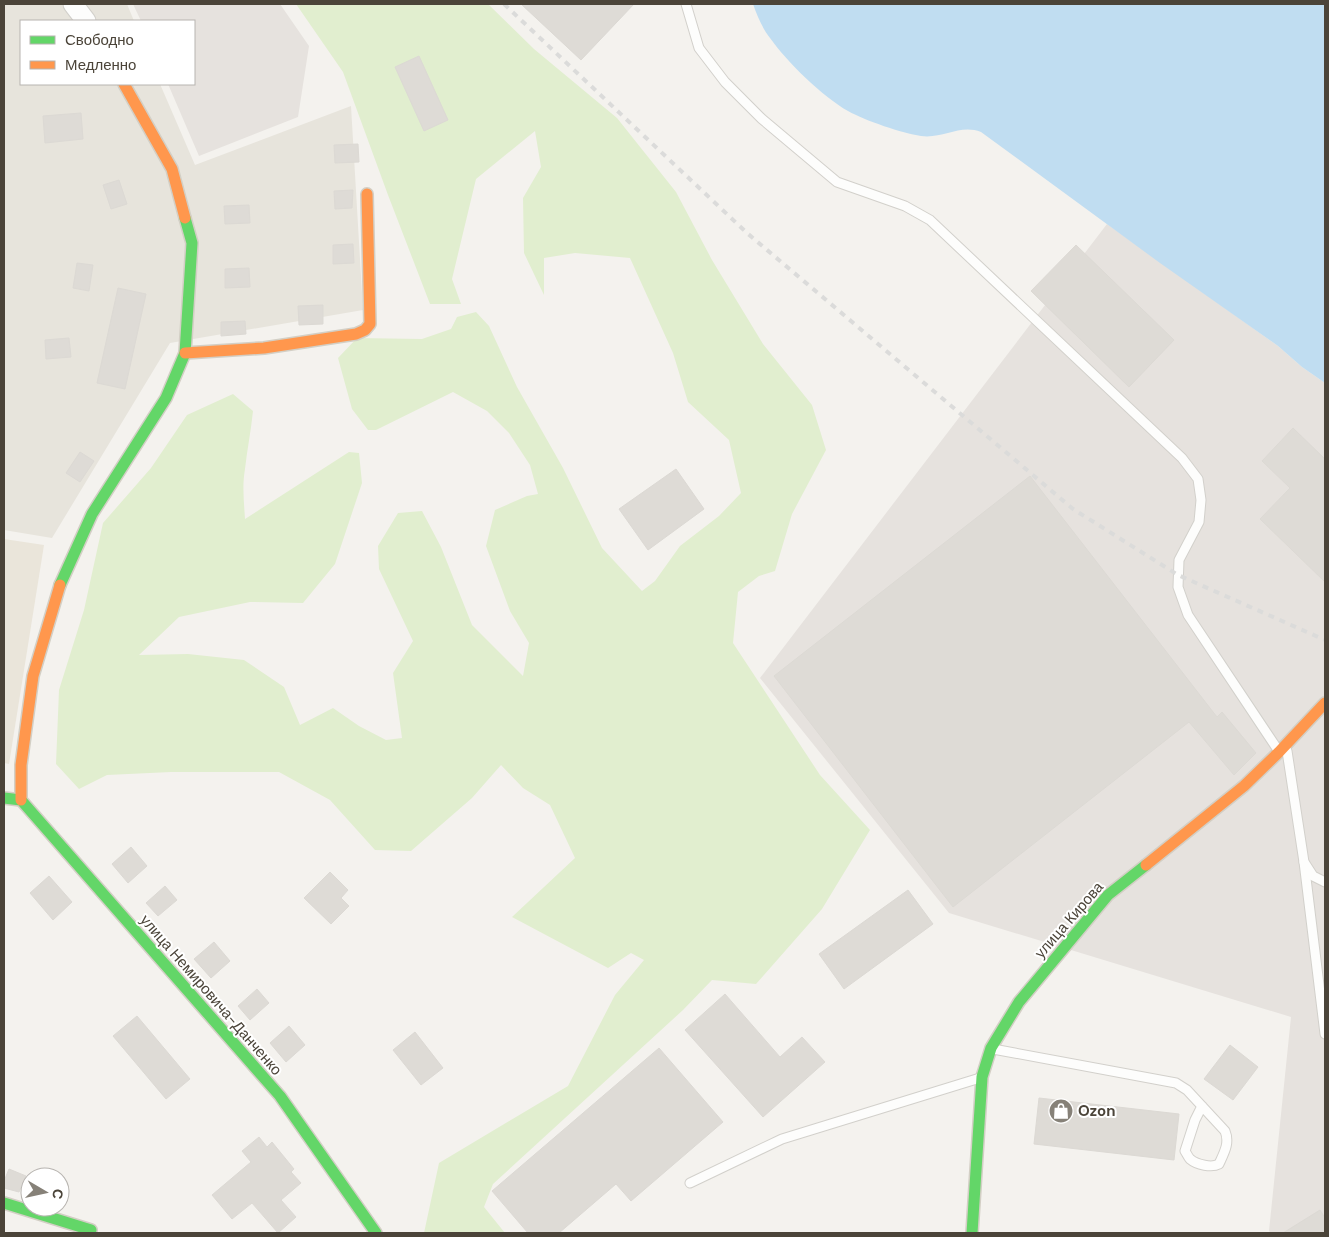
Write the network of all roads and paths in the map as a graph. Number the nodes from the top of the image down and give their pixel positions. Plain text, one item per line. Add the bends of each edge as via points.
1 (73, 4) edge
2 (686, 4) edge
3 (85, 20) edge
4 (125, 85) edge
5 (367, 194) dead end
6 (184, 353) junction
7 (1325, 703) edge
8 (1283, 749) junction
9 (4, 797) edge
10 (21, 800) junction
11 (1304, 862) junction
12 (1325, 882) edge
13 (1325, 1034) edge
14 (991, 1048) junction
15 (982, 1077) junction
16 (1202, 1106) junction
17 (690, 1183) dead end
18 (4, 1203) edge
19 (91, 1230) dead end
20 (376, 1233) edge
21 (972, 1233) edge

1 - 3 street
2 - 8 lane via 699,48 725,82 762,119 837,182 905,206 930,220 1182,458 1198,479 1201,500 1199,522 1179,560 1178,588 1188,615
4 - 6 street via 172,169 192,243
5 - 6 street via 370,324 365,330 264,348
6 - 10 street via 166,398 92,514 60,586 33,676 21,765
7 - 8 street, улица Кирова
8 - 11 lane
8 - 14 street, улица Кирова via 1244,786 1108,895 1019,1002
9 - 10 street
10 - 20 street, улица Немировича-Данченко via 280,1096
11 - 12 lane via 1313,876
11 - 13 lane
14 - 15 street, улица Кирова
14 - 16 lane via 1176,1083
15 - 17 lane via 782,1139
15 - 21 street, улица Кирова
16 - 16 lane via 1228,1137 1219,1164 1215,1166 1190,1159 1185,1151
18 - 19 street

